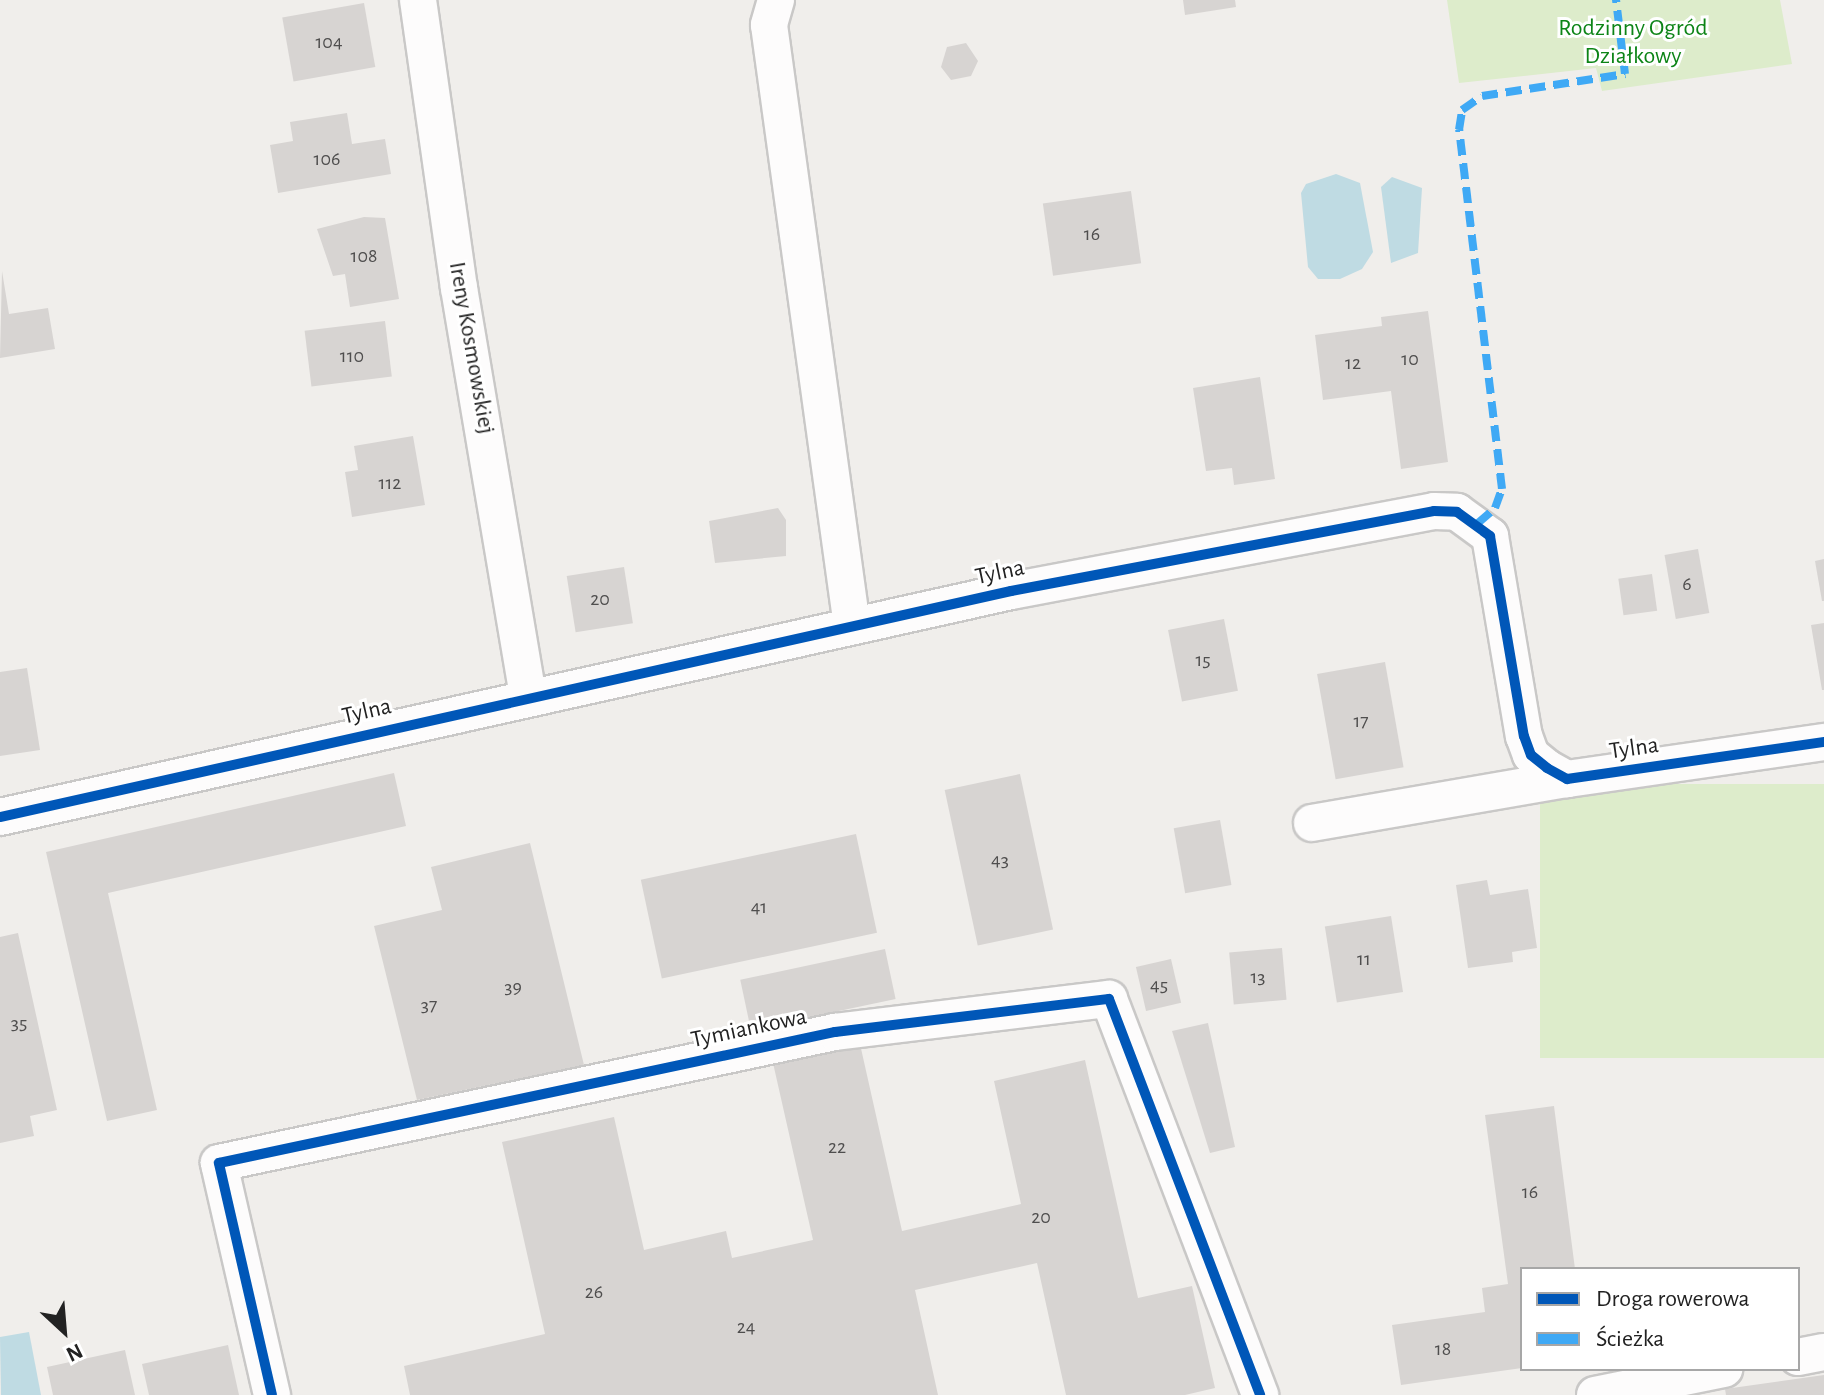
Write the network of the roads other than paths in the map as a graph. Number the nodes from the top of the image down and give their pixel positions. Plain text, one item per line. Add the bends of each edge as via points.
1 (418, 0) edge
2 (776, 0) edge
3 (852, 626) junction
4 (528, 696) junction
5 (1824, 742) edge
6 (1567, 779) junction
7 (0, 817) edge
8 (1312, 823) dead end
9 (1824, 1352) edge
10 (1800, 1357) edge
11 (1714, 1371) edge
12 (272, 1395) edge
13 (1260, 1395) edge
14 (1595, 1395) edge

1 - 4 street, Ireny Kosmowskiej via 459,288
2 - 3 street via 769,25
3 - 4 street, Tylna
3 - 6 street, Tylna via 1418,514 1457,512 1478,523 1495,551 1531,755
4 - 7 street, Tylna
5 - 6 street, Tylna
6 - 8 street
9 - 10 street
11 - 14 street
12 - 13 street, Tymiankowa via 219,1163 835,1032 1109,999

